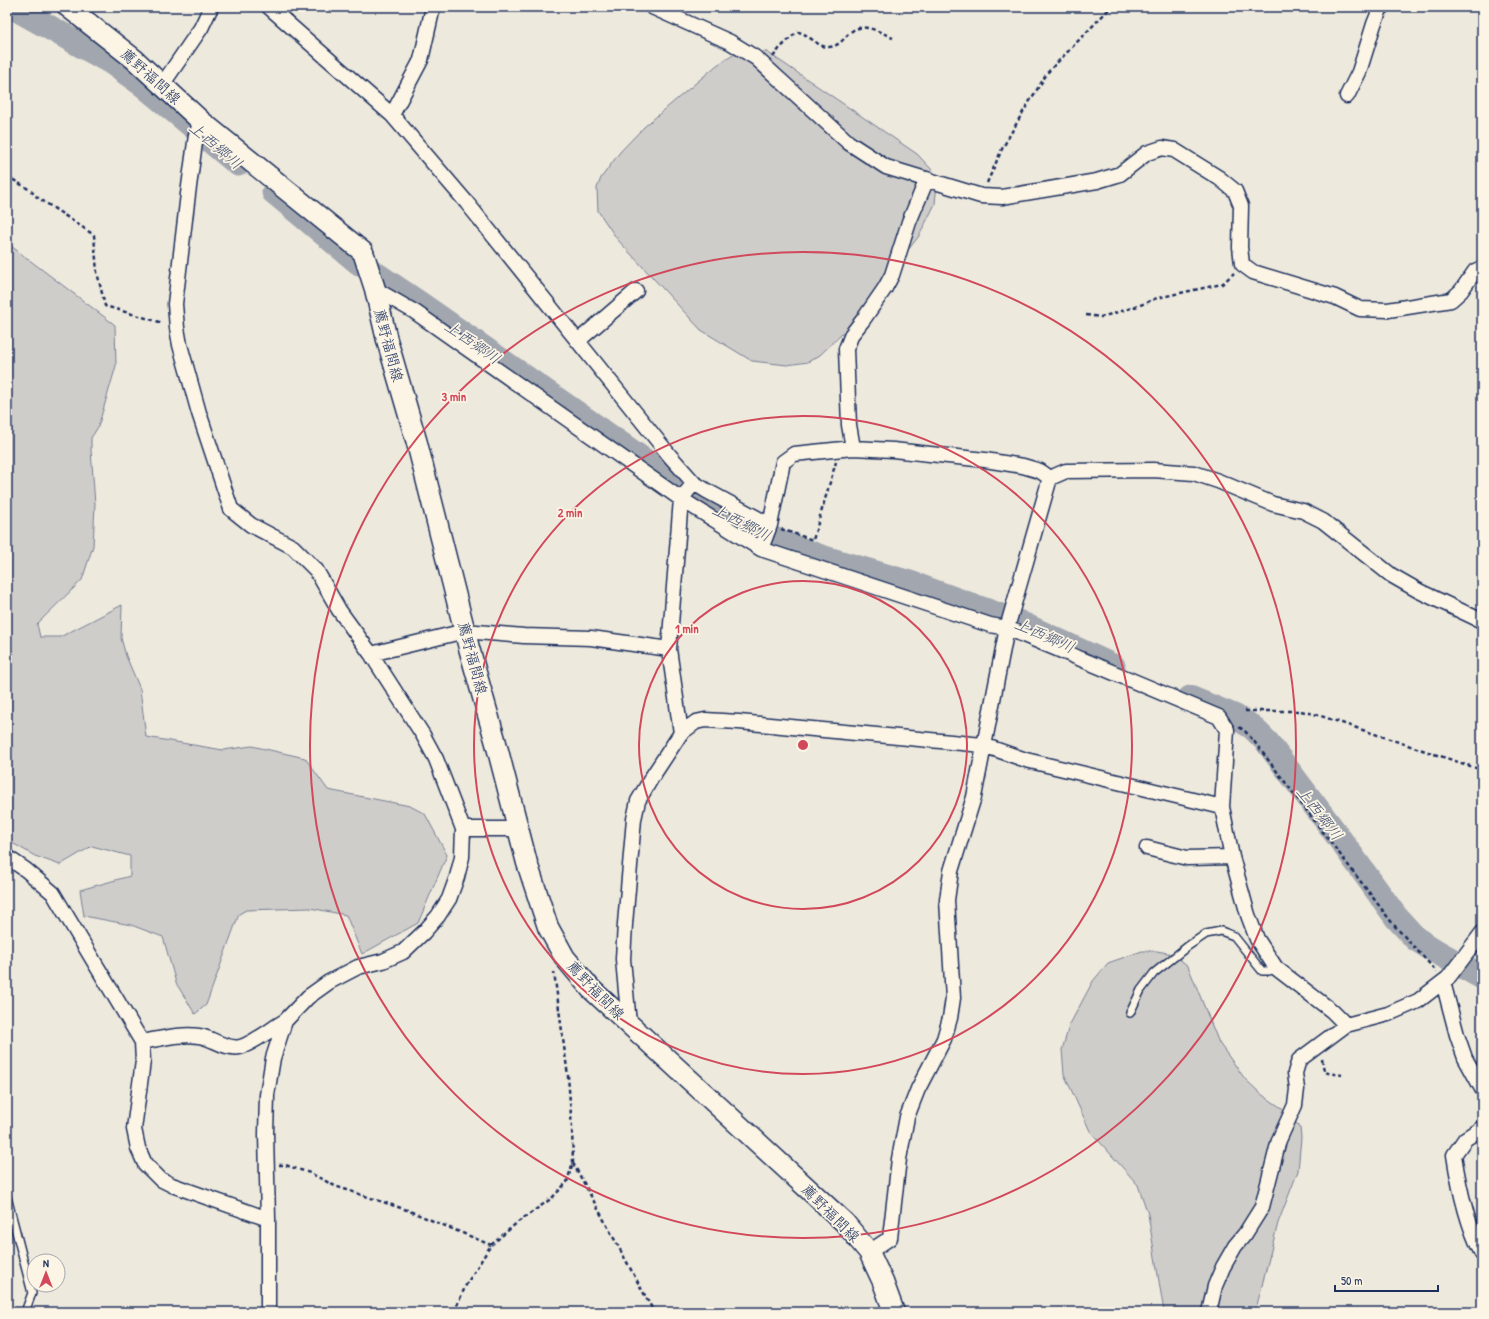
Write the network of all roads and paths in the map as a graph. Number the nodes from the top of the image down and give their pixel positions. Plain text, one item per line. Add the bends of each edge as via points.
1 (68, 7) edge
2 (211, 7) edge
3 (269, 7) edge
4 (433, 7) edge
5 (652, 7) edge
6 (1112, 7) edge
7 (1381, 7) edge
8 (893, 38) dead end
9 (766, 67) junction
10 (162, 85) junction
11 (1347, 96) dead end
12 (392, 115) junction
13 (199, 127) junction
14 (7, 176) edge
15 (927, 179) junction
16 (981, 196) junction
17 (1242, 264) junction
18 (1482, 268) edge
19 (371, 277) junction
20 (636, 292) dead end
21 (1086, 315) dead end
22 (177, 328) junction
23 (578, 341) junction
24 (846, 448) junction
25 (1050, 478) junction
26 (687, 491) junction
27 (766, 536) junction
28 (1482, 621) edge
29 (1007, 628) junction
30 (465, 631) junction
31 (669, 649) junction
32 (371, 654) junction
33 (1245, 711) dead end
34 (1219, 717) junction
35 (681, 733) junction
36 (983, 744) junction
37 (1482, 770) edge
38 (1222, 807) junction
39 (463, 829) junction
40 (518, 829) junction
41 (1147, 848) dead end
42 (7, 857) edge
43 (1232, 857) junction
44 (1482, 933) edge
45 (554, 966) dead end
46 (1276, 968) junction
47 (1445, 980) junction
48 (1130, 1013) dead end
49 (285, 1021) junction
50 (629, 1024) junction
51 (1346, 1024) junction
52 (142, 1042) junction
53 (1319, 1044) junction
54 (1342, 1075) dead end
55 (1482, 1089) edge
56 (1482, 1128) edge
57 (573, 1162) junction
58 (266, 1165) junction
59 (7, 1197) edge
60 (268, 1219) junction
61 (491, 1245) junction
62 (869, 1252) junction
63 (1482, 1254) edge
64 (25, 1312) edge
65 (268, 1312) edge
66 (454, 1312) edge
67 (654, 1312) edge
68 (894, 1312) edge
69 (1209, 1312) edge

1 - 10 main road, 薦野福間線 via 134,59
2 - 10 street via 201,28
3 - 12 street
4 - 12 street via 421,60
5 - 9 street via 730,42
6 - 16 path via 1048,72 1002,149
7 - 11 street via 1359,72
8 - 9 path via 874,29 862,28 853,30 837,45 828,47 817,44 802,32 797,32 780,48
9 - 15 street via 849,143 886,167
10 - 13 main road, 薦野福間線
12 - 23 street
13 - 19 main road, 薦野福間線 via 363,252
13 - 22 street via 174,304
14 - 22 path via 94,235 97,272 105,306
15 - 16 street
15 - 24 street via 909,222 892,275 852,334 846,349 849,425
16 - 17 street via 1002,197 1097,181 1120,174 1147,153 1162,148 1174,150 1235,191 1241,206
17 - 18 street via 1253,272 1335,297 1360,309 1388,310 1451,300 1475,271
17 - 21 path via 1222,284 1157,298 1101,317
19 - 26 street via 415,312
19 - 30 main road, 薦野福間線
20 - 23 street
22 - 32 street via 199,413 231,509 251,525 293,547 316,570 339,610
23 - 26 street via 670,456
24 - 25 street via 985,460 1023,466 1040,471
24 - 27 street via 794,454 782,462
24 - 27 path via 813,540
25 - 28 street via 1066,471 1153,470 1194,473 1273,504 1303,511 1323,521 1391,575
25 - 29 street
26 - 27 street
26 - 27 street via 707,491
26 - 31 street
27 - 29 street via 990,625
29 - 34 street
29 - 36 street
30 - 31 street via 591,638
30 - 32 street
30 - 40 main road, 薦野福間線
31 - 35 street
32 - 39 street via 436,759
33 - 37 path via 1301,711 1318,715
34 - 38 street via 1227,730
34 - 47 path via 1244,730 1253,740 1393,924
35 - 36 street via 696,722 705,720
35 - 50 street via 638,801 634,819 624,959
36 - 38 street via 1026,760
36 - 62 street via 974,797 951,871 947,900 953,998 950,1018 944,1039 918,1089 907,1117 899,1159 890,1238
38 - 43 street
39 - 40 street
39 - 49 street via 462,857 449,899 424,932 403,952 383,961 358,967 329,982 308,997
40 - 50 main road, 薦野福間線 via 548,927 565,958 592,989
41 - 43 street via 1187,858
42 - 52 street via 53,892
43 - 46 street via 1257,939
44 - 47 street
45 - 57 path via 568,1076
46 - 48 lane via 1262,971 1234,936 1221,931 1206,934 1154,974 1141,990
46 - 51 street
47 - 51 street via 1418,1001 1388,1014
47 - 55 street via 1457,1035 1465,1058
49 - 52 street via 248,1045 240,1047 231,1047 201,1036 188,1035
49 - 58 street via 273,1058 266,1095
50 - 62 main road, 薦野福間線 via 844,1222
51 - 53 street
52 - 60 street via 134,1128 138,1148 145,1164 160,1179 172,1185
53 - 54 path via 1316,1058 1322,1059 1324,1071
53 - 69 street via 1299,1060 1295,1073 1295,1106 1279,1140 1262,1207 1223,1267
56 - 63 street via 1465,1139 1454,1155 1460,1187 1475,1240
57 - 61 path via 568,1182 552,1198
57 - 67 path
58 - 60 street
58 - 61 path via 285,1165 310,1173 335,1186 407,1210
59 - 64 lane via 32,1293
60 - 65 street
61 - 66 path via 466,1285
62 - 68 main road, 薦野福間線

